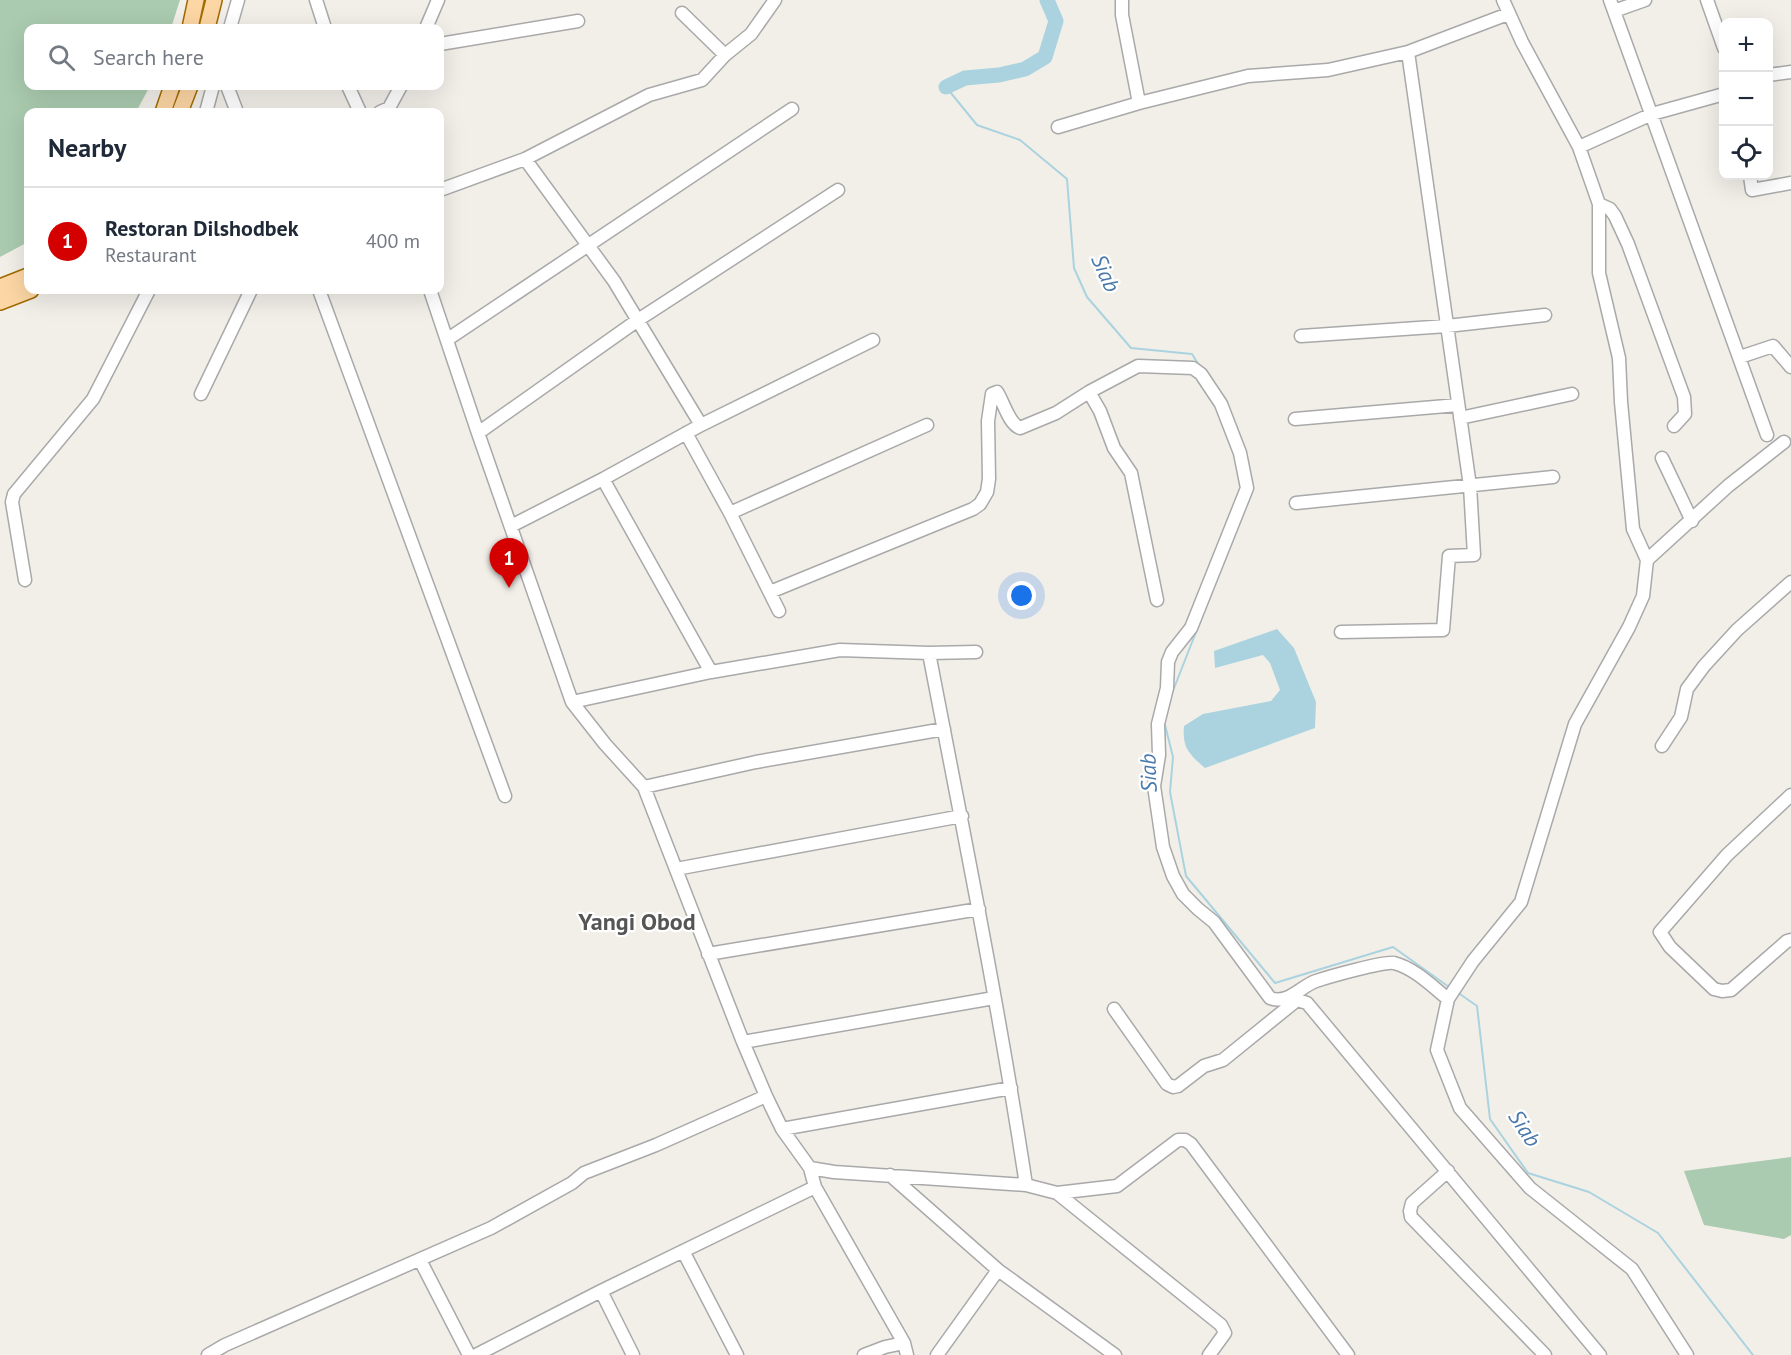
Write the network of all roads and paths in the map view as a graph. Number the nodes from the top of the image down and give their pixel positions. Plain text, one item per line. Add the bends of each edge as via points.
1 (196, 0) edge
2 (214, 0) edge
3 (238, 0) edge
4 (316, 0) edge
5 (438, 0) edge
6 (775, 0) edge
7 (1122, 0) edge
8 (1503, 0) edge
9 (1645, 0) edge
10 (1707, 0) edge
11 (1612, 6) edge
12 (682, 13) dead end
13 (1508, 14) junction
14 (578, 21) dead end
15 (191, 24) edge
16 (208, 24) edge
17 (231, 24) edge
18 (324, 24) edge
19 (428, 24) edge
20 (1719, 34) edge
21 (444, 43) edge
22 (1408, 52) junction
23 (725, 56) junction
24 (1791, 72) edge
25 (1773, 74) edge
26 (170, 90) edge
27 (188, 90) edge
28 (212, 90) edge
29 (229, 90) edge
30 (350, 90) edge
31 (399, 90) edge
32 (1719, 95) edge
33 (1139, 103) junction
34 (164, 108) edge
35 (182, 108) edge
36 (207, 108) edge
37 (235, 108) edge
38 (357, 108) edge
39 (389, 108) edge
40 (792, 109) dead end
41 (1652, 114) junction
42 (1058, 127) dead end
43 (1579, 147) junction
44 (525, 159) junction
45 (1751, 180) edge
46 (1791, 183) edge
47 (444, 189) edge
48 (838, 190) dead end
49 (1599, 204) junction
50 (588, 246) junction
51 (24, 278) edge
52 (0, 287) edge
53 (24, 293) edge
54 (147, 294) edge
55 (249, 294) edge
56 (320, 294) edge
57 (431, 294) edge
58 (0, 302) edge
59 (1545, 315) dead end
60 (638, 320) junction
61 (1447, 326) junction
62 (1300, 336) dead end
63 (448, 339) junction
64 (873, 339) dead end
65 (1740, 357) junction
66 (1791, 367) edge
67 (1089, 392) junction
68 (201, 394) dead end
69 (1572, 394) dead end
70 (1458, 405) junction
71 (1460, 418) junction
72 (1295, 419) dead end
73 (701, 425) junction
74 (927, 425) dead end
75 (1674, 426) dead end
76 (478, 433) junction
77 (686, 433) junction
78 (1767, 435) dead end
79 (1784, 442) dead end
80 (1662, 458) dead end
81 (1553, 477) dead end
82 (603, 478) junction
83 (1470, 486) junction
84 (1296, 503) dead end
85 (730, 513) junction
86 (1692, 521) junction
87 (511, 526) junction
88 (1647, 560) junction
89 (26, 580) dead end
90 (1791, 582) edge
91 (770, 592) junction
92 (1157, 600) dead end
93 (779, 611) dead end
94 (1341, 632) dead end
95 (976, 652) dead end
96 (929, 653) junction
97 (711, 672) junction
98 (572, 702) junction
99 (944, 729) junction
100 (1662, 746) dead end
101 (644, 788) junction
102 (1791, 795) edge
103 (505, 796) dead end
104 (962, 816) junction
105 (676, 869) junction
106 (979, 909) junction
107 (1789, 940) edge
108 (708, 954) junction
109 (994, 998) junction
110 (1448, 999) junction
111 (1282, 1005) junction
112 (1114, 1010) dead end
113 (743, 1042) junction
114 (1011, 1088) junction
115 (766, 1096) junction
116 (782, 1129) junction
117 (810, 1168) junction
118 (1448, 1171) junction
119 (890, 1175) junction
120 (1026, 1185) junction
121 (815, 1187) junction
122 (1057, 1193) junction
123 (683, 1251) junction
124 (420, 1260) junction
125 (998, 1270) junction
126 (601, 1291) junction
127 (905, 1349) edge
128 (208, 1355) edge
129 (469, 1355) edge
130 (476, 1355) edge
131 (633, 1355) edge
132 (736, 1355) edge
133 (864, 1355) edge
134 (937, 1355) edge
135 (1115, 1355) edge
136 (1209, 1355) edge
137 (1348, 1355) edge
138 (1545, 1355) edge
139 (1600, 1355) edge
140 (1687, 1355) edge

1 - 15 main road
2 - 16 main road
3 - 17 street
4 - 18 street
5 - 19 street
6 - 23 street via 751,34
7 - 33 street
8 - 13 street
9 - 11 street
10 - 20 street
11 - 41 street
12 - 23 street
13 - 22 street
13 - 43 street
14 - 21 street
22 - 33 street via 1328,70 1248,76
22 - 61 street
23 - 44 street via 702,80 649,95
24 - 25 street
26 - 34 main road
27 - 35 main road
28 - 36 street
29 - 37 street
30 - 38 street
31 - 39 street
32 - 41 street
33 - 42 street
40 - 50 street
41 - 43 street
41 - 65 street
43 - 49 street
44 - 47 street
44 - 50 street
45 - 46 street via 1752,190
48 - 60 street
49 - 75 street via 1610,209 1628,244 1684,397 1685,414
49 - 88 street via 1599,273 1619,358 1634,529
50 - 60 street
50 - 63 street
51 - 52 main road
53 - 58 main road
54 - 89 street via 93,399 14,494
55 - 68 street
56 - 103 street
57 - 63 street
59 - 61 street
60 - 73 street
60 - 76 street
61 - 62 street
61 - 70 street
63 - 76 street
64 - 73 street
65 - 66 street via 1773,346
65 - 78 street
67 - 91 street via 1056,413 1020,428 1009,419 997,392 992,394 988,421 989,478 980,504
67 - 92 street via 1114,448 1131,473
67 - 111 street via 1138,366 1193,368 1221,404 1240,453 1247,488 1191,628 1168,662 1154,786 1163,847 1183,894 1214,922 1270,998
69 - 71 street
70 - 71 street
70 - 72 street
71 - 83 street
73 - 77 street
74 - 85 street
76 - 87 street
77 - 82 street
77 - 85 street
79 - 86 street via 1728,486
80 - 86 street
81 - 83 street
82 - 87 street
82 - 97 street
83 - 84 street
83 - 94 street via 1473,555 1449,556 1443,630
85 - 91 street
86 - 88 street
87 - 98 street
88 - 110 street via 1643,596 1575,724 1521,902
90 - 100 street via 1704,666 1687,688 1681,717
91 - 93 street
95 - 96 street
96 - 97 street via 840,650
96 - 99 street
97 - 98 street
98 - 101 street
99 - 101 street via 756,762
99 - 104 street
101 - 105 street
102 - 107 street via 1727,855 1660,932 1670,947 1714,989 1722,991 1731,990
104 - 105 street
104 - 106 street
105 - 108 street
106 - 108 street
106 - 109 street
108 - 113 street
109 - 113 street
109 - 114 street
110 - 111 street via 1408,968 1391,963 1314,981
110 - 140 street via 1437,1050 1460,1108 1530,1188 1632,1269
111 - 112 street via 1223,1060 1203,1066 1173,1087
111 - 118 street via 1297,1000 1307,1003
113 - 115 street
114 - 116 street
114 - 120 street
115 - 116 street
115 - 124 street via 584,1173 491,1228
116 - 117 street
117 - 119 street
117 - 121 street
118 - 138 street via 1412,1203 1411,1217
118 - 139 street
119 - 120 street
119 - 125 street
120 - 122 street
121 - 123 street
121 - 127 street
122 - 136 street via 1221,1325 1225,1333
122 - 137 street via 1117,1186 1178,1140 1185,1140
123 - 126 street
123 - 132 street
124 - 128 street
124 - 129 street
125 - 134 street
125 - 135 street
126 - 130 street
126 - 131 street
127 - 133 street via 885,1347

